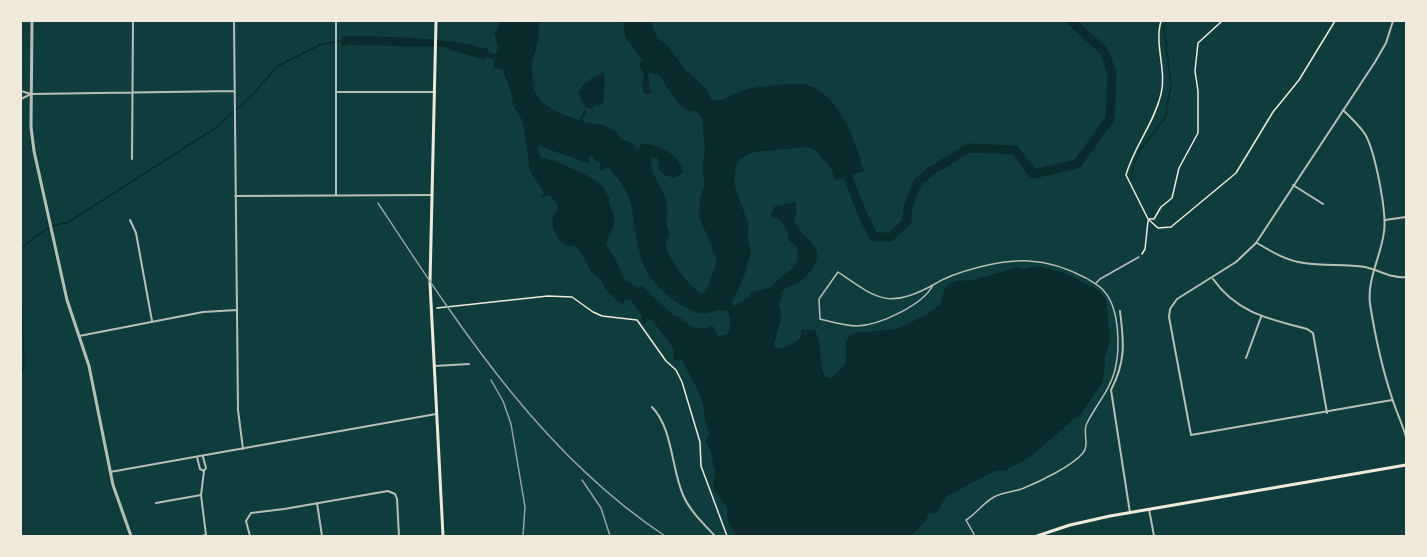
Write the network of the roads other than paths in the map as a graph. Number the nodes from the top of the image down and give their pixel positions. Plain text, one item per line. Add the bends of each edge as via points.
1 (32, 21) edge
2 (133, 21) edge
3 (234, 21) edge
4 (336, 21) edge
5 (436, 21) edge
6 (1392, 21) edge
7 (21, 91) edge
8 (234, 91) junction
9 (134, 92) junction
10 (336, 92) junction
11 (435, 92) junction
12 (31, 94) junction
13 (21, 99) edge
14 (1343, 111) junction
15 (132, 159) dead end
16 (1293, 185) junction
17 (336, 195) junction
18 (432, 195) junction
19 (235, 196) junction
20 (1323, 204) dead end
21 (1406, 217) edge
22 (130, 220) dead end
23 (1384, 220) junction
24 (1256, 243) junction
25 (1139, 257) road end
26 (1374, 269) junction
27 (1406, 277) edge
28 (1212, 278) junction
29 (1096, 284) junction
30 (933, 285) junction
31 (237, 310) junction
32 (1120, 311) dead end
33 (1262, 317) junction
34 (152, 321) junction
35 (79, 336) junction
36 (1246, 358) dead end
37 (469, 364) dead end
38 (434, 366) junction
39 (1392, 400) junction
40 (652, 406) dead end
41 (1327, 413) junction
42 (436, 414) junction
43 (1406, 437) edge
44 (243, 448) junction
45 (203, 456) junction
46 (197, 457) junction
47 (1406, 465) edge
48 (204, 471) junction
49 (110, 472) junction
50 (201, 495) junction
51 (156, 503) dead end
52 (316, 503) junction
53 (1149, 509) junction
54 (1130, 513) junction
55 (131, 536) edge
56 (202, 536) edge
57 (250, 536) edge
58 (322, 536) edge
59 (399, 536) edge
60 (443, 536) edge
61 (715, 536) edge
62 (975, 536) edge
63 (1037, 536) edge
64 (1154, 536) edge

1 - 12 street
2 - 9 street
3 - 8 street
4 - 10 street
5 - 11 main road
6 - 14 street via 1386,43
7 - 12 street
8 - 9 street
8 - 19 street
9 - 12 street
9 - 15 street
10 - 11 street
10 - 17 street
11 - 18 main road
12 - 13 street
12 - 35 street via 33,146 67,300
14 - 16 street
14 - 23 street via 1357,123 1369,143
16 - 20 street
16 - 24 street
17 - 18 street
17 - 19 street
18 - 38 main road
19 - 31 street
21 - 23 street
22 - 34 street via 136,233
23 - 26 street
24 - 26 street via 1288,260
24 - 28 street
25 - 29 lane
26 - 27 street via 1392,277
26 - 39 street via 1370,303
28 - 33 street via 1226,295
28 - 41 street via 1177,299 1169,316 1191,435
29 - 30 lane via 1067,269 1022,261 964,272
29 - 62 lane via 1111,302 1118,343 1112,379 1085,426 1084,452 1026,487 991,499 966,520
30 - 30 lane via 916,294 886,299 870,294 838,272 819,299 820,319 853,326 872,323 915,304
31 - 34 street
31 - 44 street via 238,418
32 - 54 street via 1123,357 1111,390
33 - 36 street
33 - 41 street via 1313,333
34 - 35 street
35 - 49 street
37 - 38 street
38 - 42 main road
39 - 41 street
39 - 43 street
40 - 61 street via 663,422 686,502
42 - 44 street
42 - 60 main road
44 - 45 street
45 - 46 street
45 - 48 street
46 - 48 street
46 - 49 street
47 - 53 main road
48 - 50 street
49 - 55 street
50 - 51 street
50 - 56 street via 206,535
52 - 57 street via 251,513 246,520
52 - 58 street
52 - 59 street via 392,491 397,499
53 - 54 main road
53 - 64 street
54 - 63 main road

